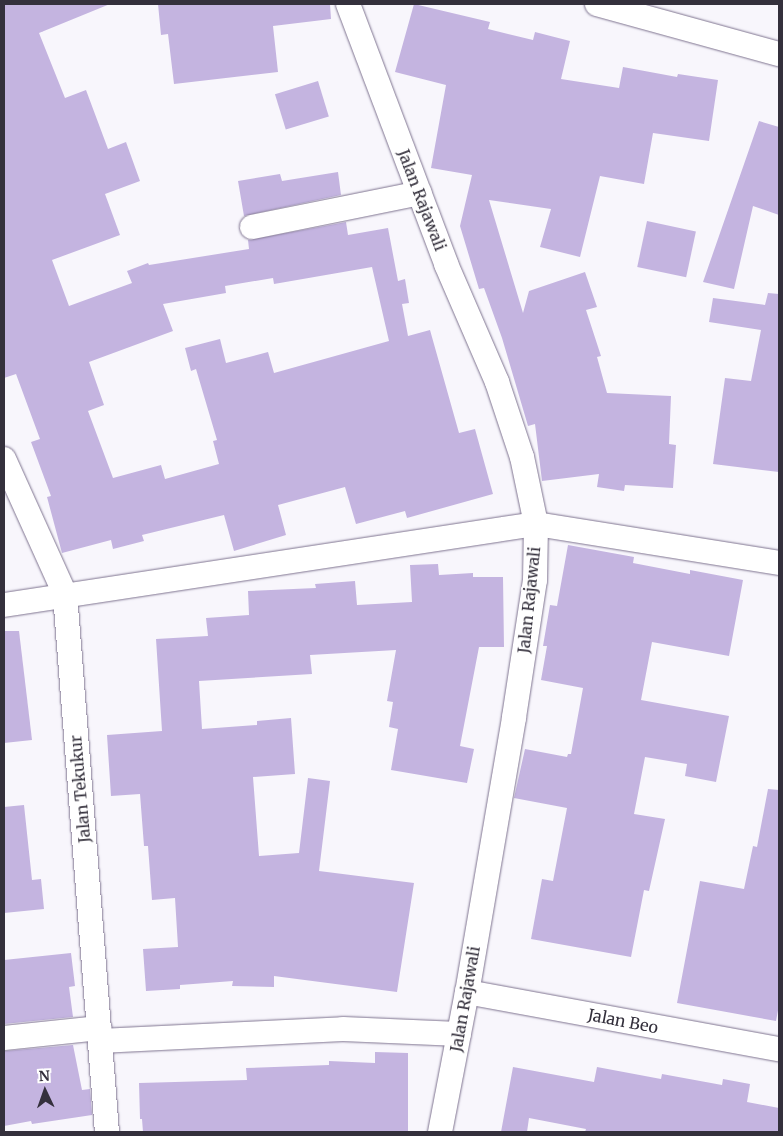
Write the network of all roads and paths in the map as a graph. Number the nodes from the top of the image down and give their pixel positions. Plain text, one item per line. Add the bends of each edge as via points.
1 (348, 4) edge
2 (597, 4) edge
3 (779, 54) edge
4 (420, 193) junction
5 (252, 227) dead end
6 (4, 459) edge
7 (536, 524) junction
8 (779, 563) edge
9 (64, 594) junction
10 (4, 605) edge
11 (467, 992) junction
12 (459, 1034) junction
13 (99, 1035) junction
14 (4, 1038) edge
15 (779, 1049) edge
16 (107, 1132) edge
17 (440, 1132) edge

1 - 4 street, Jalan Rajawali
2 - 3 street
4 - 5 street
4 - 7 street, Jalan Rajawali via 446,264 498,382 522,457
6 - 9 street, Jalan Tekukur
7 - 8 street
7 - 9 street
7 - 11 street, Jalan Rajawali via 534,580
9 - 10 street
9 - 13 street, Jalan Tekukur
11 - 12 street, Jalan Rajawali
11 - 15 street, Jalan Beo
12 - 13 street via 344,1029
12 - 17 street, Jalan Rajawali
13 - 14 street
13 - 16 street, Jalan Tekukur

